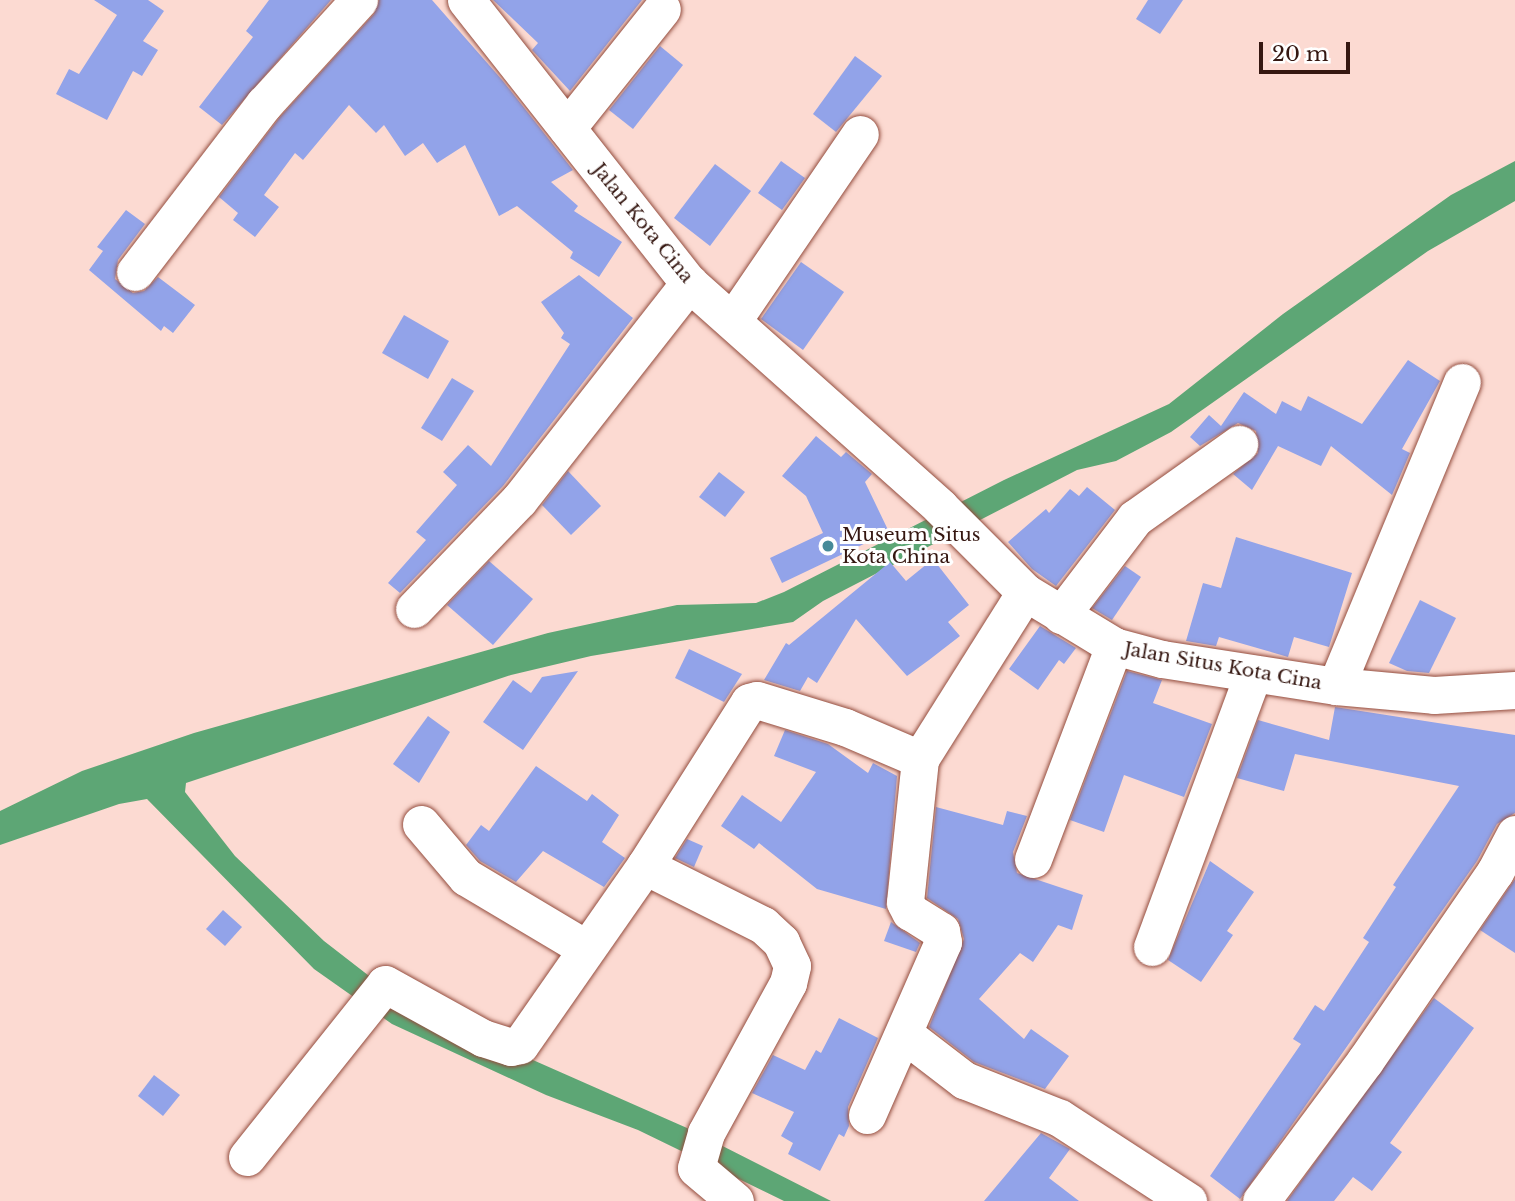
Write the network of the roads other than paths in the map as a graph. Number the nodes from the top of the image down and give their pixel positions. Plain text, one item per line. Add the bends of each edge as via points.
1 (359, 0) edge
2 (466, 0) edge
3 (662, 9) dead end
4 (567, 128) junction
5 (860, 134) dead end
6 (135, 272) dead end
7 (689, 283) junction
8 (733, 320) junction
9 (1462, 382) dead end
10 (1239, 444) dead end
11 (969, 535) joint
12 (1025, 592) junction
13 (414, 609) dead end
14 (1061, 615) junction
15 (1114, 646) junction
16 (1252, 674) junction
17 (1336, 686) junction
18 (1515, 690) edge
19 (920, 760) junction
20 (421, 824) dead end
21 (1515, 834) edge
22 (1033, 859) dead end
23 (645, 866) junction
24 (1152, 947) dead end
25 (585, 948) junction
26 (904, 1034) junction
27 (867, 1115) dead end
28 (247, 1157) dead end
29 (735, 1201) edge
30 (1188, 1201) edge
31 (1261, 1201) edge

1 - 6 street via 264,104
2 - 4 street, Jalan Kota Cina
3 - 4 street
4 - 7 street, Jalan Kota Cina
5 - 8 street
7 - 8 street, Jalan Kota Cina
7 - 13 street via 519,500
8 - 11 street, Jalan Kota Cina
9 - 17 street
10 - 14 street via 1135,518
11 - 12 street, Jalan Situs Kota Cina
12 - 14 street, Jalan Situs Kota Cina
12 - 19 street
14 - 15 street, Jalan Situs Kota Cina
15 - 16 street, Jalan Situs Kota Cina
15 - 22 street
16 - 17 street, Jalan Situs Kota Cina
16 - 24 street
17 - 18 street, Jalan Situs Kota Cina via 1434,695
19 - 23 street via 845,727 749,702
19 - 26 street via 905,902 910,912 941,932 943,942
20 - 25 street via 466,877
21 - 31 street via 1495,872 1396,1016
23 - 25 street
23 - 29 street via 763,925 781,942 792,966 788,983 706,1133 696,1168
25 - 28 street via 516,1047 483,1038 385,984
26 - 27 street
26 - 30 street via 964,1080 1060,1118

